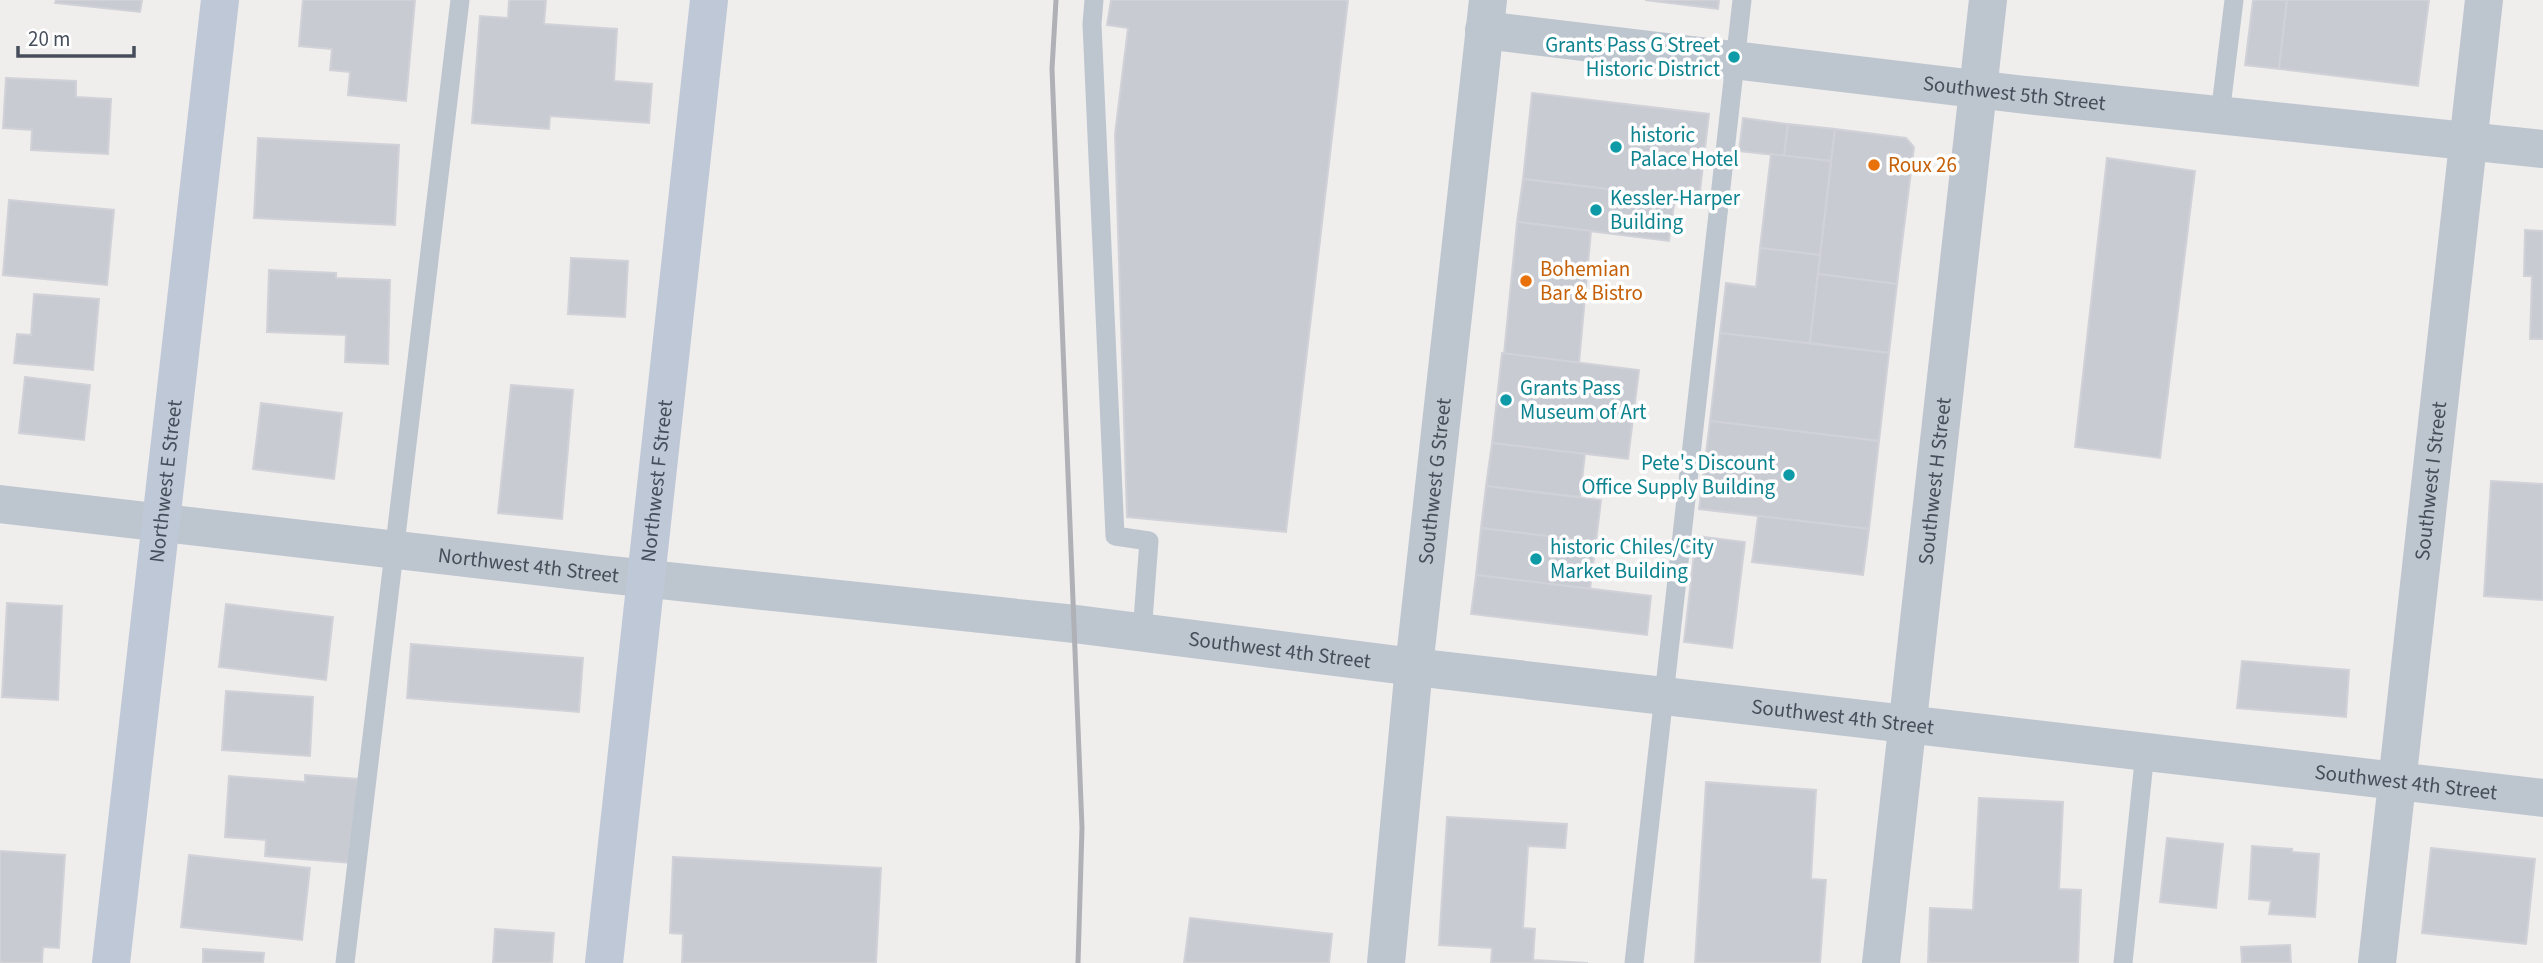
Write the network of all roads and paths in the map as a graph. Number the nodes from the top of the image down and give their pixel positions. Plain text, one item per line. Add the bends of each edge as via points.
1 (220, 0) edge
2 (460, 0) edge
3 (709, 0) edge
4 (1094, 0) edge
5 (1742, 0) edge
6 (1988, 0) edge
7 (2234, 0) edge
8 (2484, 0) edge
9 (1486, 15) edge
10 (1736, 61) junction
11 (1978, 89) junction
12 (2220, 115) junction
13 (2468, 142) junction
14 (2543, 149) edge
15 (0, 504) edge
16 (160, 522) junction
17 (394, 549) junction
18 (644, 578) junction
19 (1142, 633) junction
20 (1414, 667) junction
21 (1664, 696) junction
22 (1908, 724) junction
23 (2145, 752) junction
24 (2398, 782) junction
25 (2543, 798) edge
26 (111, 963) edge
27 (345, 963) edge
28 (604, 963) edge
29 (1386, 963) edge
30 (1634, 963) edge
31 (1881, 963) edge
32 (2123, 963) edge
33 (2377, 963) edge

1 - 16 main road, Northwest E Street
2 - 17 lane
3 - 18 main road, Northwest F Street
4 - 19 lane via 1115,536 1149,541
5 - 10 lane
6 - 11 street, Southwest H Street
7 - 12 lane
8 - 13 street, Southwest I Street
9 - 10 street, Southwest 5th Street
9 - 20 street, Southwest G Street
10 - 11 street, Southwest 5th Street
10 - 21 lane
11 - 12 street, Southwest 5th Street
11 - 22 street, Southwest H Street
12 - 13 street, Southwest 5th Street
13 - 14 street, Southwest 5th Street
13 - 24 street, Southwest I Street
15 - 16 street, Northwest 4th Street
16 - 17 street, Northwest 4th Street
16 - 26 main road, Northwest E Street
17 - 18 street, Northwest 4th Street
17 - 27 lane
18 - 19 street, Northwest 4th Street
18 - 28 main road, Northwest F Street
19 - 20 street, Southwest 4th Street
20 - 21 street, Southwest 4th Street
20 - 29 street, Southwest G Street
21 - 22 street, Southwest 4th Street
21 - 30 lane
22 - 23 street, Southwest 4th Street
22 - 31 street, Southwest H Street
23 - 24 street, Southwest 4th Street
23 - 32 lane
24 - 25 street, Southwest 4th Street
24 - 33 street, Southwest I Street

